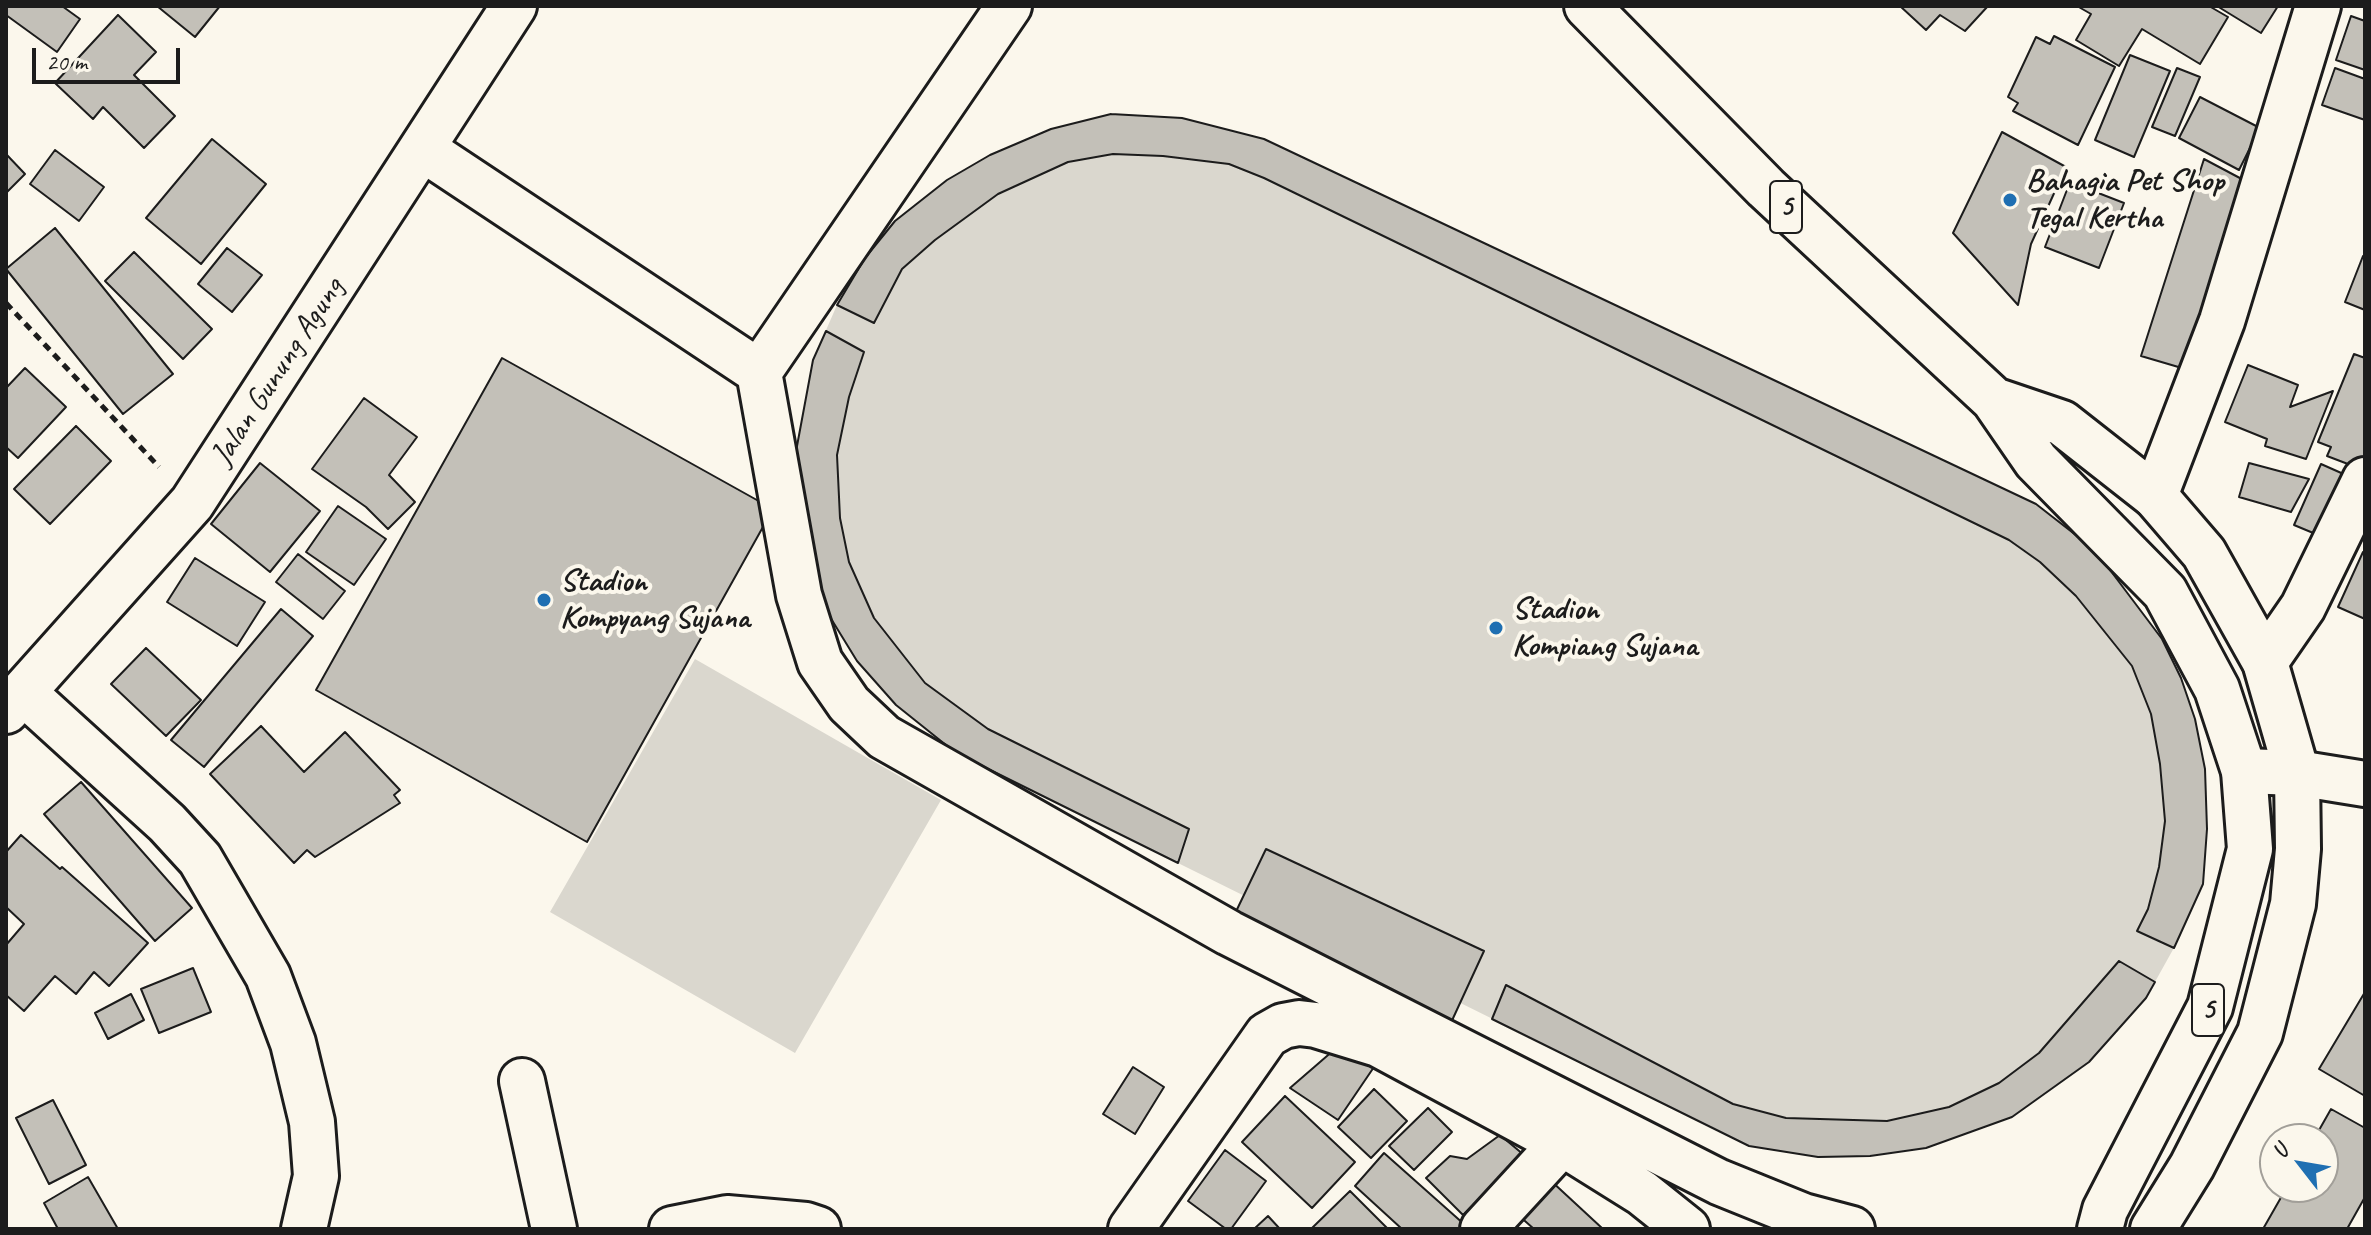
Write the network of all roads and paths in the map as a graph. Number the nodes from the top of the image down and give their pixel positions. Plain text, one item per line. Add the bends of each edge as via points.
1 (514, 6) edge
2 (1009, 6) edge
3 (2318, 6) edge
4 (1602, 11) edge
5 (423, 149) junction
6 (6, 303) edge
7 (759, 372) junction
8 (1994, 400) junction
9 (2365, 480) edge
10 (2155, 496) junction
11 (192, 503) junction
12 (2265, 662) junction
13 (15, 702) edge
14 (2244, 771) junction
15 (2297, 773) junction
16 (2365, 784) edge
17 (522, 1081) dead end
18 (1562, 1143) junction
19 (304, 1229) edge
20 (554, 1229) edge
21 (672, 1229) edge
22 (818, 1229) edge
23 (1131, 1229) edge
24 (1483, 1229) edge
25 (1687, 1229) edge
26 (1852, 1229) edge
27 (2100, 1229) edge
28 (2153, 1229) edge

1 - 5 main road, Jalan Gunung Agung
2 - 7 main road
3 - 10 main road via 2222,321
4 - 8 main road, 5 via 1766,188
5 - 7 main road
5 - 11 main road, Jalan Gunung Agung
6 - 11 path
7 - 26 main road via 799,595 820,662 849,704 884,737 1285,962 1719,1182 1803,1216
8 - 10 main road, 5 via 2062,423
8 - 14 main road, 5 via 2036,461 2165,592 2217,689
9 - 12 main road via 2303,607
10 - 12 main road, 5 via 2204,553
11 - 13 main road, Jalan Gunung Agung
12 - 15 main road, 5
13 - 19 main road via 167,823 200,859 268,976 293,1043 312,1122 316,1176
14 - 15 main road
14 - 27 main road, 5 via 2250,849 2210,1007
15 - 16 main road
15 - 28 main road, 5 via 2293,904 2260,1033 2192,1166
17 - 20 main road
18 - 23 main road via 1378,1044 1316,1025 1283,1026 1267,1035
18 - 24 main road
18 - 25 main road via 1642,1193
21 - 22 main road via 727,1218

